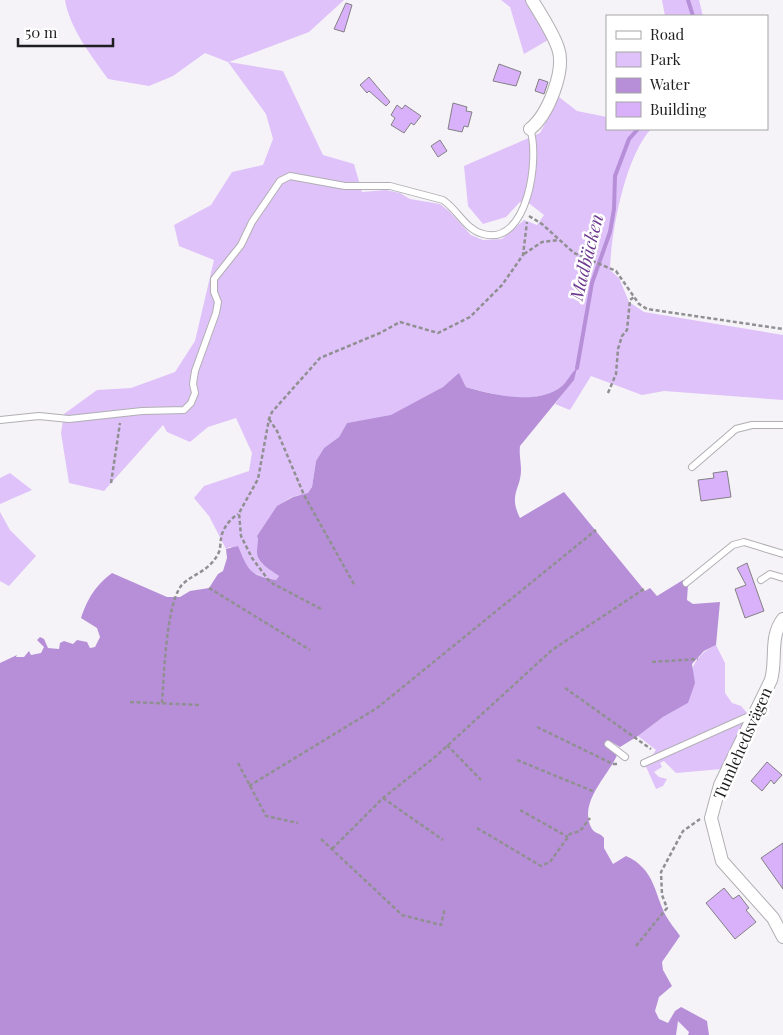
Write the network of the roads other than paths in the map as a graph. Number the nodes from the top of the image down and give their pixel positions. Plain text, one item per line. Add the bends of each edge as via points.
1 (532, 0) edge
2 (530, 129) joint
3 (0, 420) edge
4 (783, 425) edge
5 (692, 467) dead end
6 (783, 554) edge
7 (783, 578) edge
8 (761, 580) dead end
9 (686, 582) dead end
10 (783, 619) edge
11 (751, 717) junction
12 (608, 744) dead end
13 (625, 757) dead end
14 (644, 763) dead end
15 (783, 937) edge

1 - 2 street via 558,48 560,64 542,118
2 - 3 lane via 535,150 523,213 506,231 488,236 470,228 450,204 437,198 390,186 345,186 284,178 274,187 241,245 214,279 218,302 195,371 195,393 184,410 69,420 39,416
4 - 5 lane via 752,425 736,429
6 - 9 lane via 744,542 733,545
7 - 8 lane via 770,574
10 - 11 street, Tumlehedsvägen via 774,637 774,670
11 - 14 lane
11 - 15 street, Tumlehedsvägen via 720,785 712,812 712,828 722,861 773,918
12 - 13 lane

